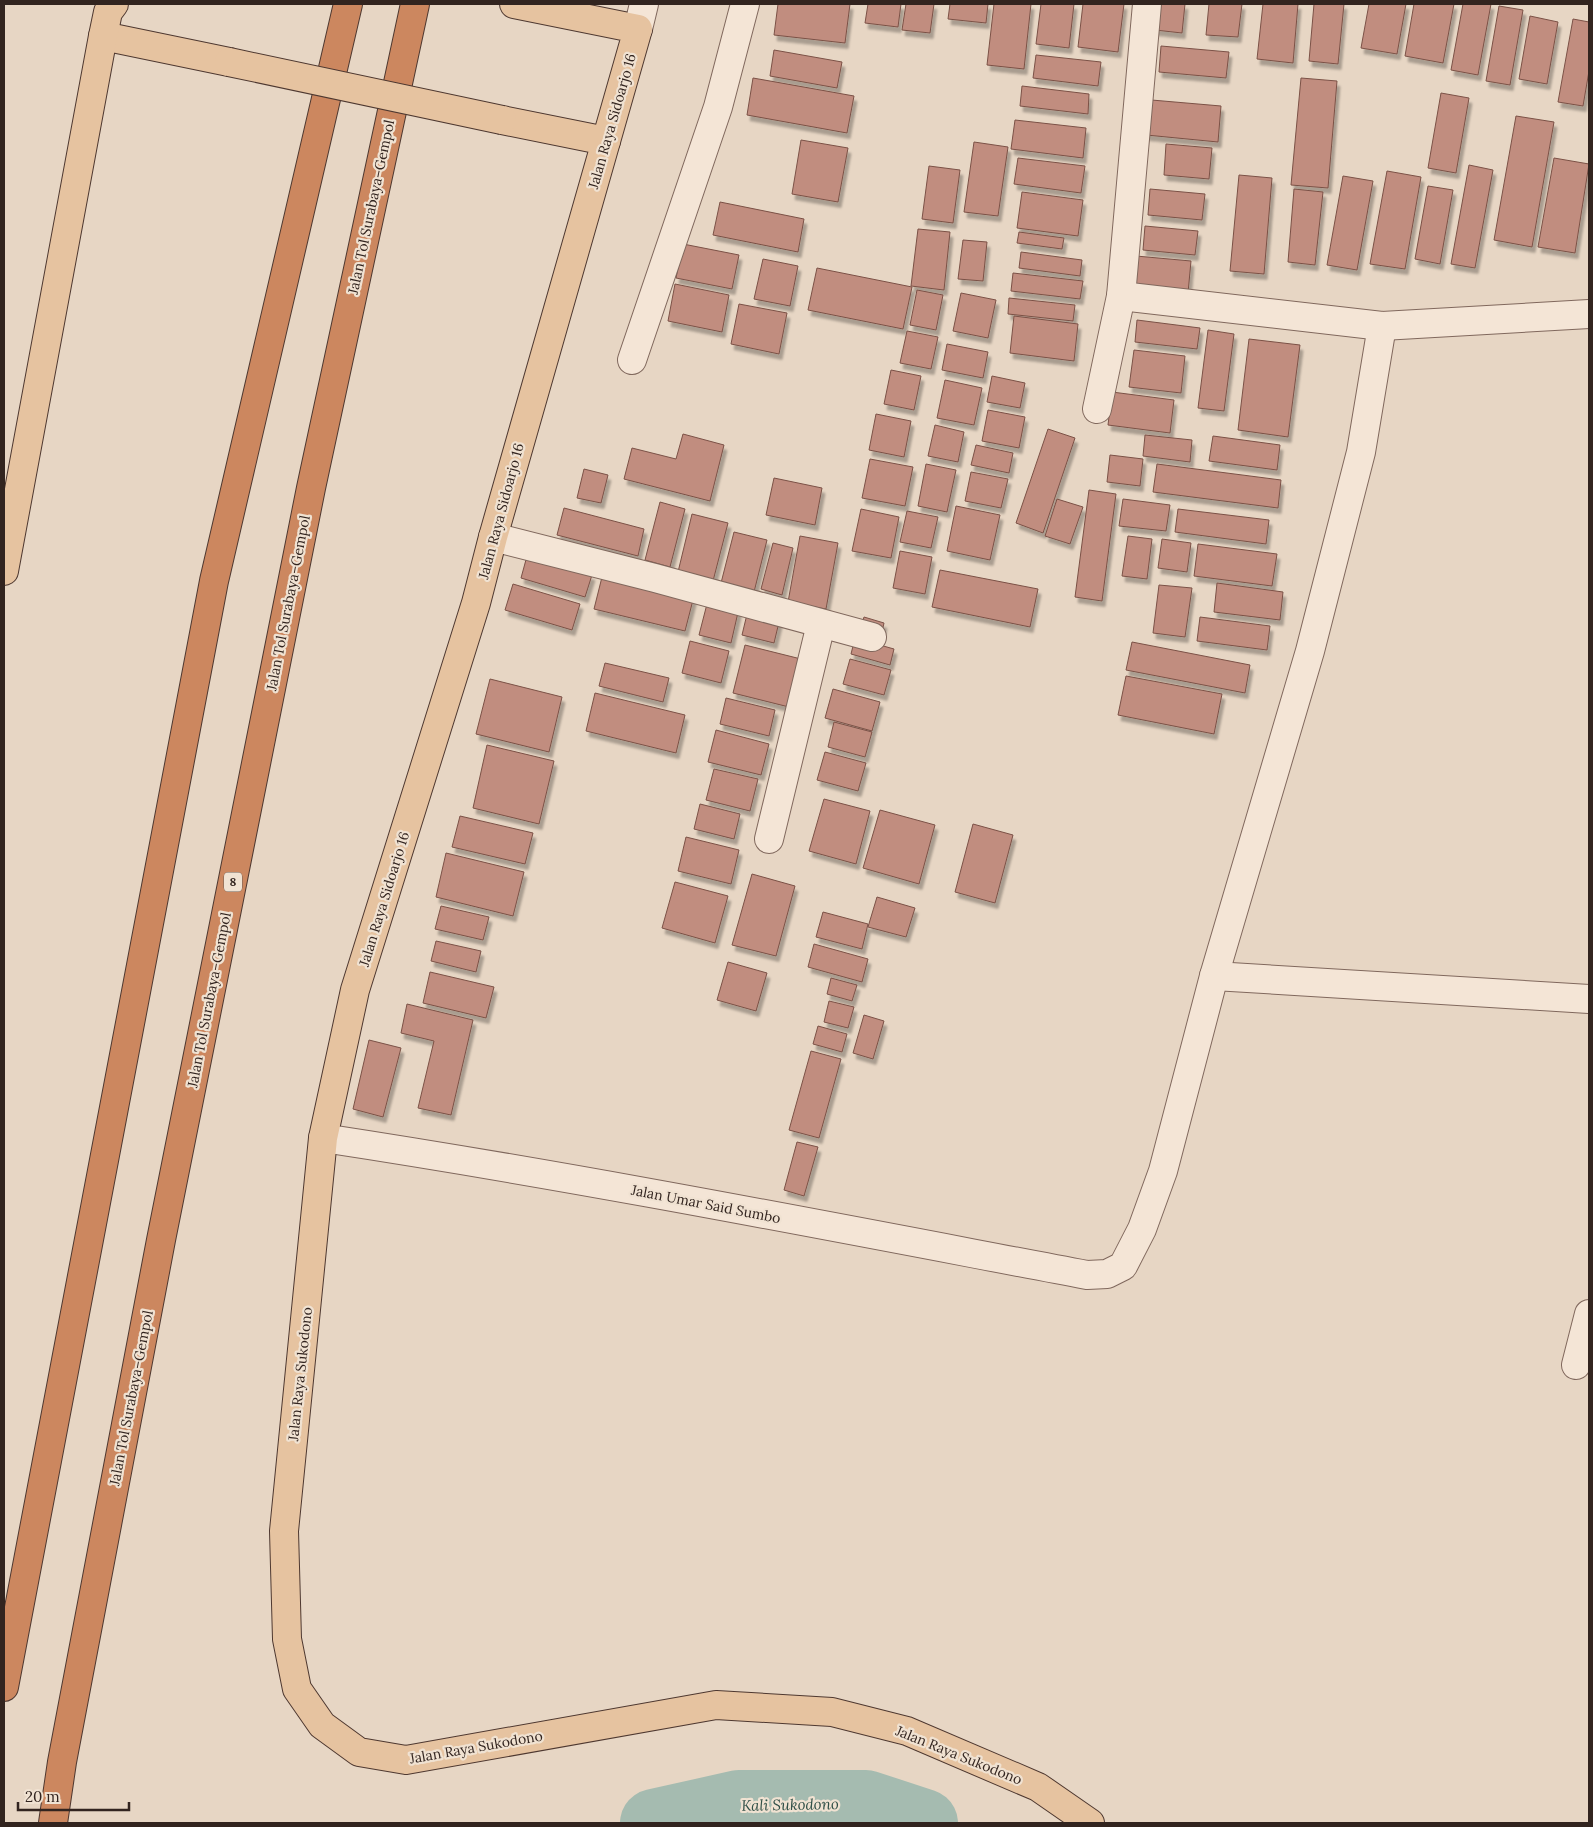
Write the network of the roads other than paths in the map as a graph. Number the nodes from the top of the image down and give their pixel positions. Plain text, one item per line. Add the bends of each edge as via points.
1 (114, 4) edge
2 (348, 4) edge
3 (415, 4) edge
4 (514, 4) edge
5 (745, 4) edge
6 (1147, 4) edge
7 (641, 16) edge
8 (103, 36) junction
9 (606, 141) junction
10 (1121, 296) junction
11 (1589, 314) edge
12 (1382, 326) junction
13 (632, 360) dead end
14 (1097, 409) dead end
15 (493, 537) junction
16 (4, 571) edge
17 (821, 624) junction
18 (872, 637) dead end
19 (769, 838) dead end
20 (1214, 976) junction
21 (355, 990) joint
22 (1589, 999) edge
23 (323, 1138) junction
24 (1589, 1314) edge
25 (1576, 1365) dead end
26 (4, 1687) edge
27 (53, 1823) edge
28 (1090, 1823) edge

1 - 8 main road via 108,12
2 - 26 highway via 214,581
3 - 27 highway, Jalan Tol Surabaya–Gempol / 8 via 310,498 161,1240
4 - 7 main road
5 - 13 street via 718,107
6 - 10 street
7 - 9 main road, Jalan Raya Sidoarjo 16
8 - 9 main road, bridge
8 - 16 main road
9 - 15 main road, Jalan Raya Sidoarjo 16
10 - 12 street
10 - 14 street
11 - 12 street
12 - 20 street, Jalan Umar Said Sumbo via 1362,452 1313,642
15 - 17 street
15 - 21 main road, Jalan Raya Sidoarjo 16 via 474,612
17 - 18 street
17 - 19 street
20 - 22 street
20 - 23 street, Jalan Umar Said Sumbo via 1163,1171 1142,1229 1123,1266 1107,1274 1087,1275 557,1176
21 - 23 main road, Jalan Raya Sukodono
23 - 28 main road, Jalan Raya Sukodono via 284,1531 287,1639 295,1681 322,1725 360,1752 406,1760 716,1705 832,1712 907,1731 1038,1787
24 - 25 street

